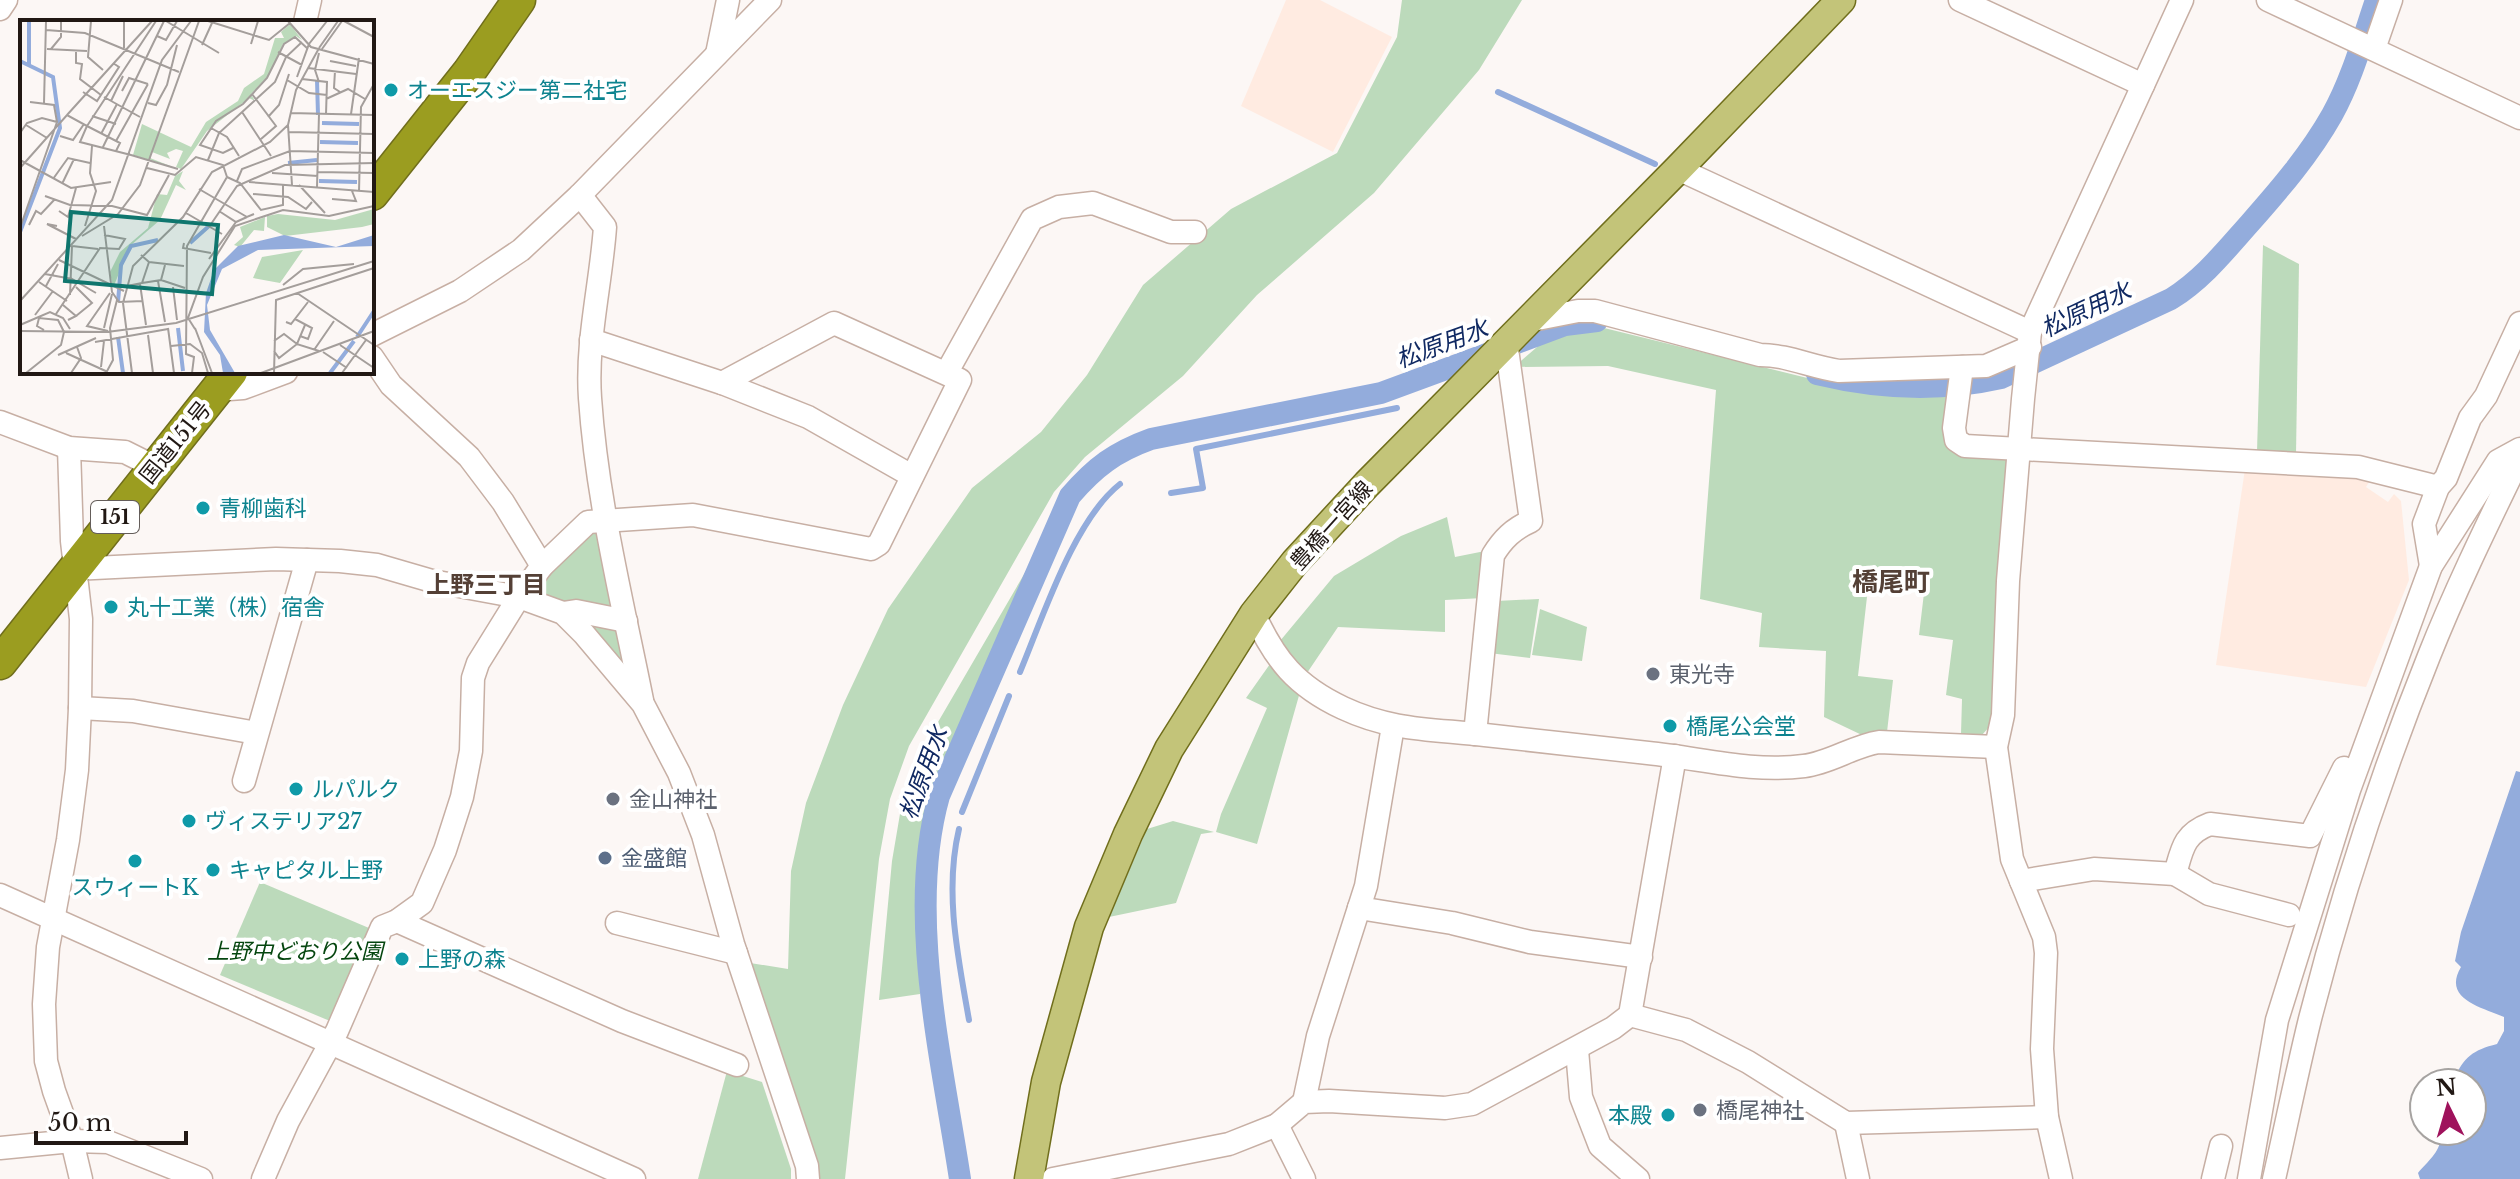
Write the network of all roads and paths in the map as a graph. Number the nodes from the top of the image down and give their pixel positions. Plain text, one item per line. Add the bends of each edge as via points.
1 (6, 0) edge
2 (310, 0) edge
3 (519, 0) edge
4 (728, 0) edge
5 (770, 0) edge
6 (1841, 0) edge
7 (1960, 0) edge
8 (2182, 0) edge
9 (2268, 0) edge
10 (2391, 0) edge
11 (0, 9) edge
12 (305, 20) edge
13 (2374, 49) junction
14 (717, 55) junction
15 (2143, 85) junction
16 (2520, 118) edge
17 (1678, 169) junction
18 (374, 191) edge
19 (580, 195) junction
20 (1195, 232) dead end
21 (1527, 321) junction
22 (2520, 323) edge
23 (374, 334) edge
24 (2030, 339) junction
25 (591, 340) junction
26 (1506, 342) junction
27 (374, 360) edge
28 (1962, 367) junction
29 (947, 372) junction
30 (281, 374) edge
31 (223, 378) edge
32 (722, 383) junction
33 (0, 422) edge
34 (69, 448) junction
35 (2520, 449) edge
36 (2020, 450) junction
37 (2520, 457) edge
38 (155, 467) junction
39 (912, 476) junction
40 (2438, 487) junction
41 (606, 520) junction
42 (307, 560) junction
43 (542, 566) junction
44 (2431, 566) junction
45 (74, 569) junction
46 (519, 597) junction
47 (563, 613) junction
48 (1254, 614) junction
49 (626, 621) junction
50 (15, 626) edge
51 (0, 663) edge
52 (643, 704) junction
53 (80, 708) junction
54 (2373, 724) junction
55 (1393, 726) junction
56 (256, 733) junction
57 (1475, 734) junction
58 (1996, 747) junction
59 (1675, 756) junction
60 (244, 781) dead end
61 (2175, 874) junction
62 (2021, 881) junction
63 (0, 895) edge
64 (1359, 908) junction
65 (2289, 915) dead end
66 (54, 920) junction
67 (397, 921) junction
68 (617, 923) dead end
69 (736, 953) junction
70 (1641, 957) junction
71 (1630, 1015) junction
72 (330, 1044) junction
73 (1577, 1050) junction
74 (737, 1065) dead end
75 (1304, 1102) junction
76 (2047, 1117) junction
77 (1846, 1123) junction
78 (1277, 1125) junction
79 (72, 1141) junction
80 (2221, 1146) dead end
81 (0, 1148) edge
82 (81, 1179) edge
83 (201, 1179) edge
84 (263, 1179) edge
85 (634, 1179) edge
86 (808, 1179) edge
87 (1029, 1179) edge
88 (1053, 1179) edge
89 (1304, 1179) edge
90 (1638, 1179) edge
91 (1858, 1179) edge
92 (2061, 1179) edge
93 (2213, 1179) edge
94 (2249, 1179) edge
95 (2274, 1179) edge

1 - 11 street
2 - 12 street
3 - 18 highway
4 - 14 street
5 - 14 street
6 - 17 main road, 豊橋一宮線
7 - 15 street
8 - 15 street
9 - 13 street
10 - 13 street
13 - 16 street
14 - 19 street
15 - 24 street
17 - 21 main road, 豊橋一宮線
17 - 24 street
19 - 23 street via 521,250 460,291
19 - 25 street via 605,227
20 - 29 street via 1171,232 1093,203 1059,207 1032,219
21 - 26 main road, 豊橋一宮線
21 - 28 street via 1595,311 1820,369
22 - 40 street
24 - 28 street via 1986,366
24 - 36 street
25 - 32 street
25 - 41 street via 590,397
26 - 48 main road, 豊橋一宮線 via 1367,484
26 - 57 street via 1531,521 1517,527 1493,555
27 - 43 street via 391,385 469,457
28 - 36 street via 1956,440 1977,449
29 - 32 street via 834,323
29 - 39 street via 960,380
30 - 31 street via 243,388
31 - 38 highway, 国道151号 / 151
32 - 39 street via 808,417
33 - 34 street
34 - 38 street via 125,452
34 - 45 street
35 - 44 street via 2498,461
36 - 40 street via 2358,467
36 - 58 street via 2003,715
37 - 95 street via 2467,566 2378,797 2311,1019
38 - 45 highway, 国道151号 / 151
39 - 41 street via 879,544 871,549 693,515
40 - 44 street via 2424,524
41 - 43 street via 588,522
41 - 49 street
42 - 45 street
42 - 46 street via 377,565
42 - 56 street
43 - 46 street
44 - 54 street
45 - 50 highway, 国道151号 / 151
45 - 53 street via 81,619
46 - 47 street
46 - 67 street via 473,678 471,751 445,850 422,903
47 - 49 street
47 - 52 street
48 - 55 street via 1267,643 1304,685 1341,707
48 - 87 main road, 豊橋一宮線 via 1169,749 1089,927 1046,1082
49 - 52 street
50 - 51 highway, 国道151号 / 151
52 - 69 street via 698,823
53 - 56 street via 133,711
53 - 66 street via 77,770
54 - 61 street via 2350,756 2310,836 2210,824 2188,838
54 - 94 street via 2277,1020
55 - 57 street
55 - 64 street
56 - 60 street
57 - 59 street
58 - 59 street via 1879,742 1808,766 1756,769
58 - 62 street via 2012,859
59 - 70 street
61 - 62 street via 2094,869
61 - 65 street via 2209,894
62 - 76 street via 2046,953 2042,1049
63 - 66 street
64 - 70 street via 1530,942
64 - 75 street via 1318,1036
66 - 72 street
66 - 79 street via 44,1004 46,1061
67 - 72 street via 382,927
67 - 74 street via 622,1021
68 - 69 street
69 - 86 street
70 - 71 street
71 - 73 street
71 - 77 street via 1686,1030
72 - 84 street
72 - 85 street
73 - 75 street via 1472,1104 1445,1108
73 - 90 street via 1581,1097 1600,1146
75 - 78 street
76 - 77 street
76 - 92 street
77 - 91 street
78 - 88 street via 1229,1144
78 - 89 street
79 - 81 street
79 - 82 street
79 - 83 street via 122,1146
80 - 93 street

